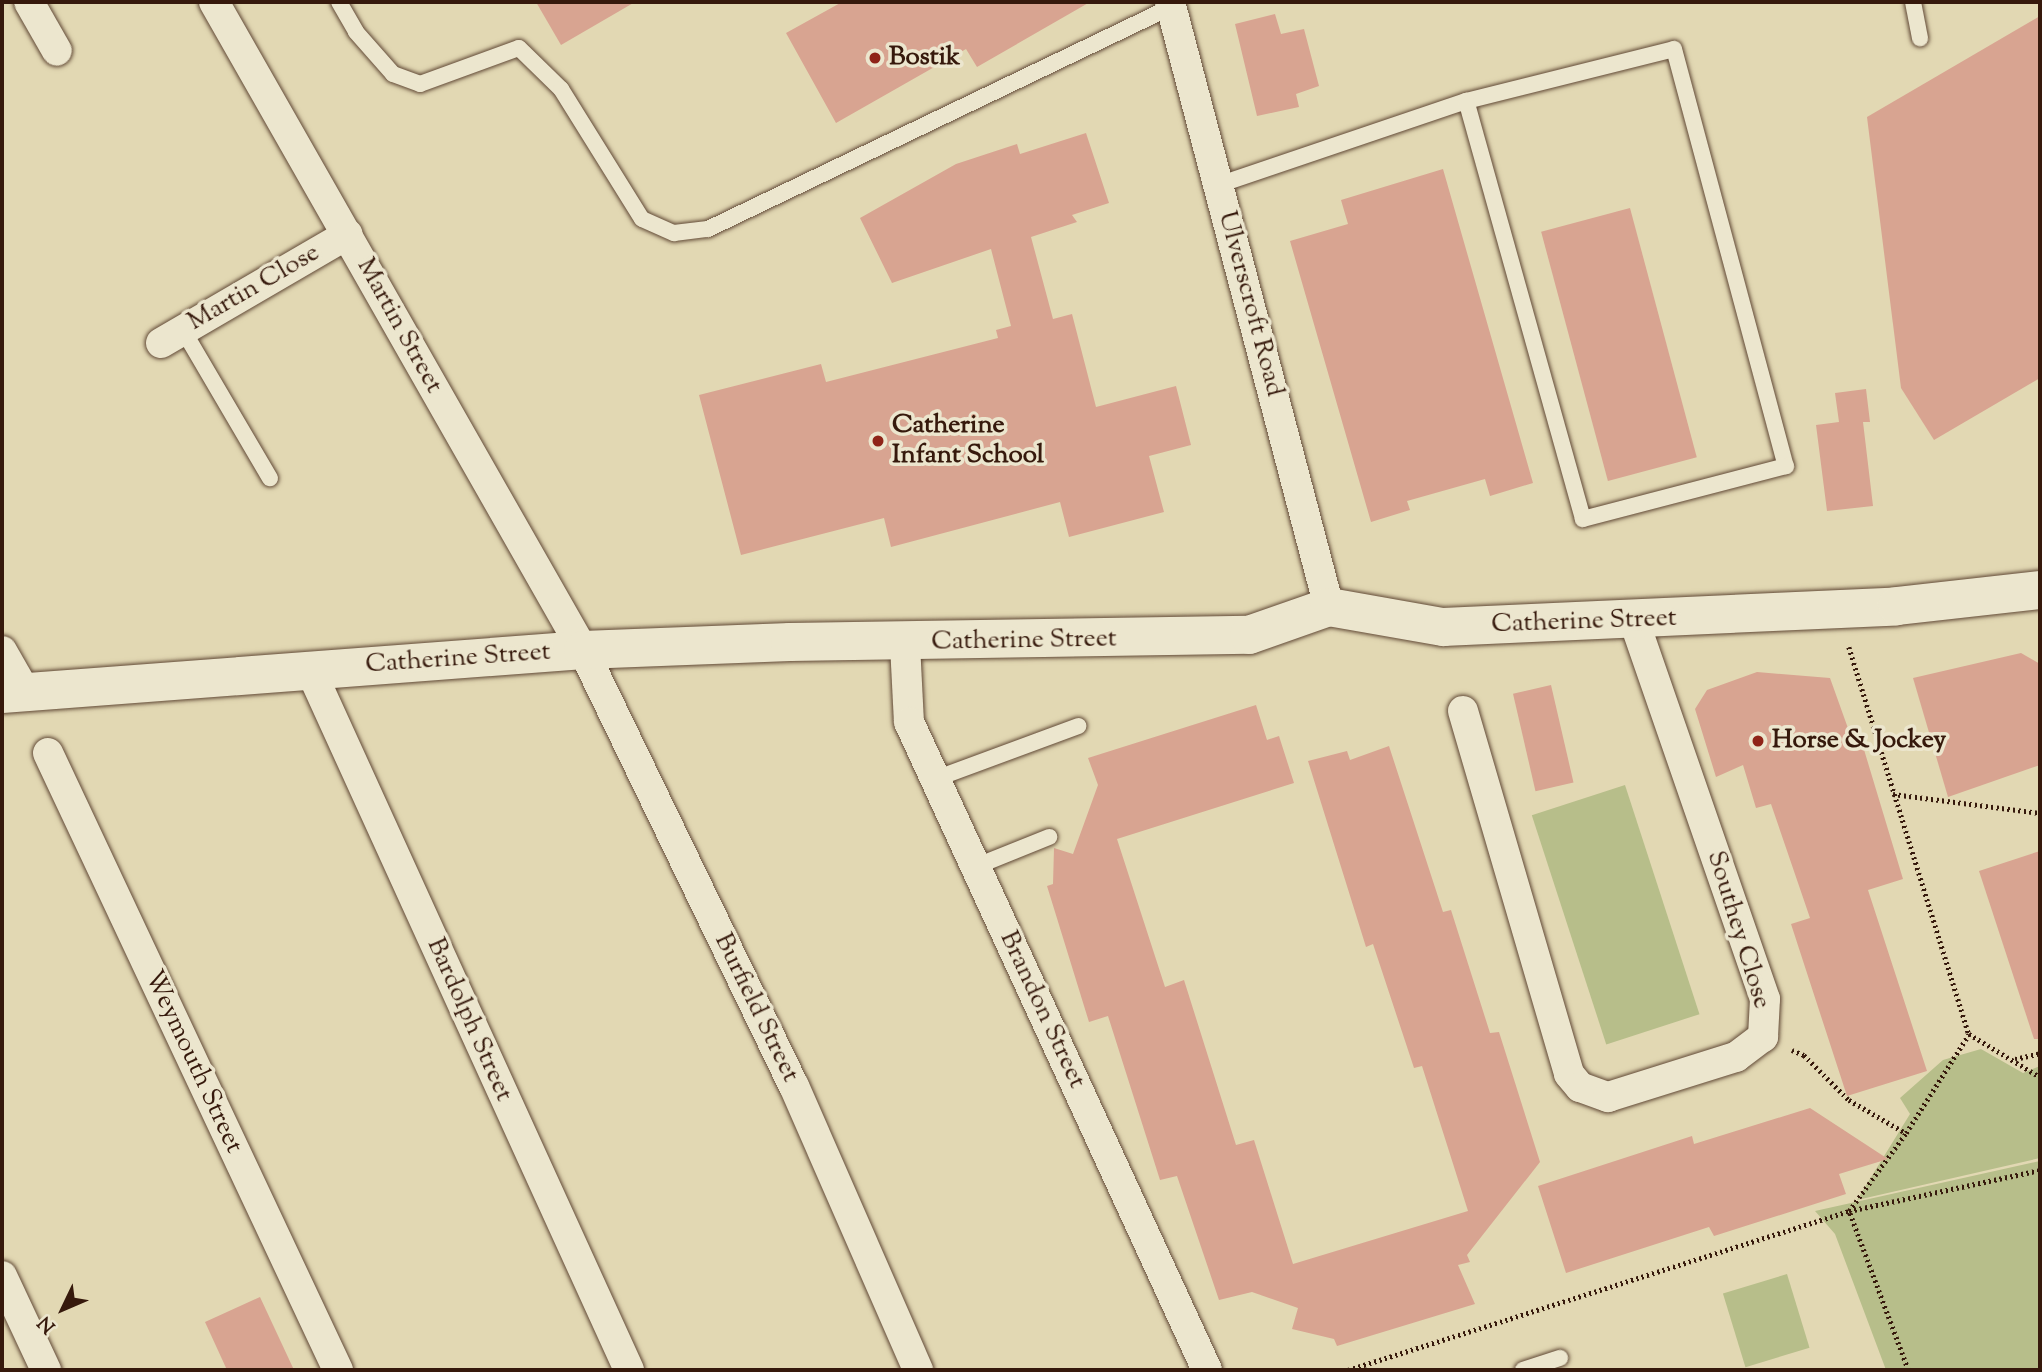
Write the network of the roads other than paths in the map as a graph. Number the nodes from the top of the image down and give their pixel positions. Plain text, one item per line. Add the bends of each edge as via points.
1 (29, 2) edge
2 (214, 2) edge
3 (339, 2) edge
4 (1913, 2) edge
5 (1171, 4) edge
6 (1920, 38) dead end
7 (57, 51) dead end
8 (1465, 101) junction
9 (1218, 185) junction
10 (348, 234) junction
11 (172, 337) joint
12 (270, 478) dead end
13 (2040, 590) edge
14 (1329, 607) junction
15 (1634, 621) junction
16 (905, 644) junction
17 (583, 650) junction
18 (2, 651) edge
19 (310, 669) junction
20 (14, 693) edge
21 (1463, 711) dead end
22 (1078, 726) dead end
23 (48, 753) dead end
24 (935, 779) junction
25 (1049, 837) dead end
26 (977, 866) junction
27 (2, 1276) edge
28 (1560, 1358) dead end
29 (46, 1370) edge
30 (338, 1370) edge
31 (629, 1370) edge
32 (918, 1370) edge
33 (1207, 1370) edge
34 (1523, 1370) edge

1 - 7 street
2 - 10 street, Martin Street
3 - 5 lane via 356,32 393,74 420,84 519,48 561,89 642,219 674,233 708,229
4 - 6 lane
5 - 9 street, Ulverscroft Road
8 - 8 lane via 1674,49 1786,466 1583,519
8 - 9 lane
9 - 14 street, Ulverscroft Road
10 - 11 street, Martin Close
10 - 17 street, Martin Street
11 - 12 lane
13 - 15 street, Catherine Street via 1838,610
14 - 15 street, Catherine Street via 1443,627
14 - 16 street, Catherine Street via 1249,635
15 - 21 street, Southey Close via 1765,999 1763,1037 1737,1057 1608,1097 1580,1087 1569,1074
16 - 17 street, Catherine Street via 790,642
16 - 24 street, Brandon Street via 909,722
17 - 19 street, Catherine Street
17 - 32 street, Burfield Street via 794,1086
18 - 20 street
19 - 20 street, Catherine Street
19 - 31 street, Bardolph Street
22 - 24 lane
23 - 30 street, Weymouth Street
24 - 26 street, Brandon Street
25 - 26 lane
26 - 33 street, Brandon Street
27 - 29 street
28 - 34 lane

